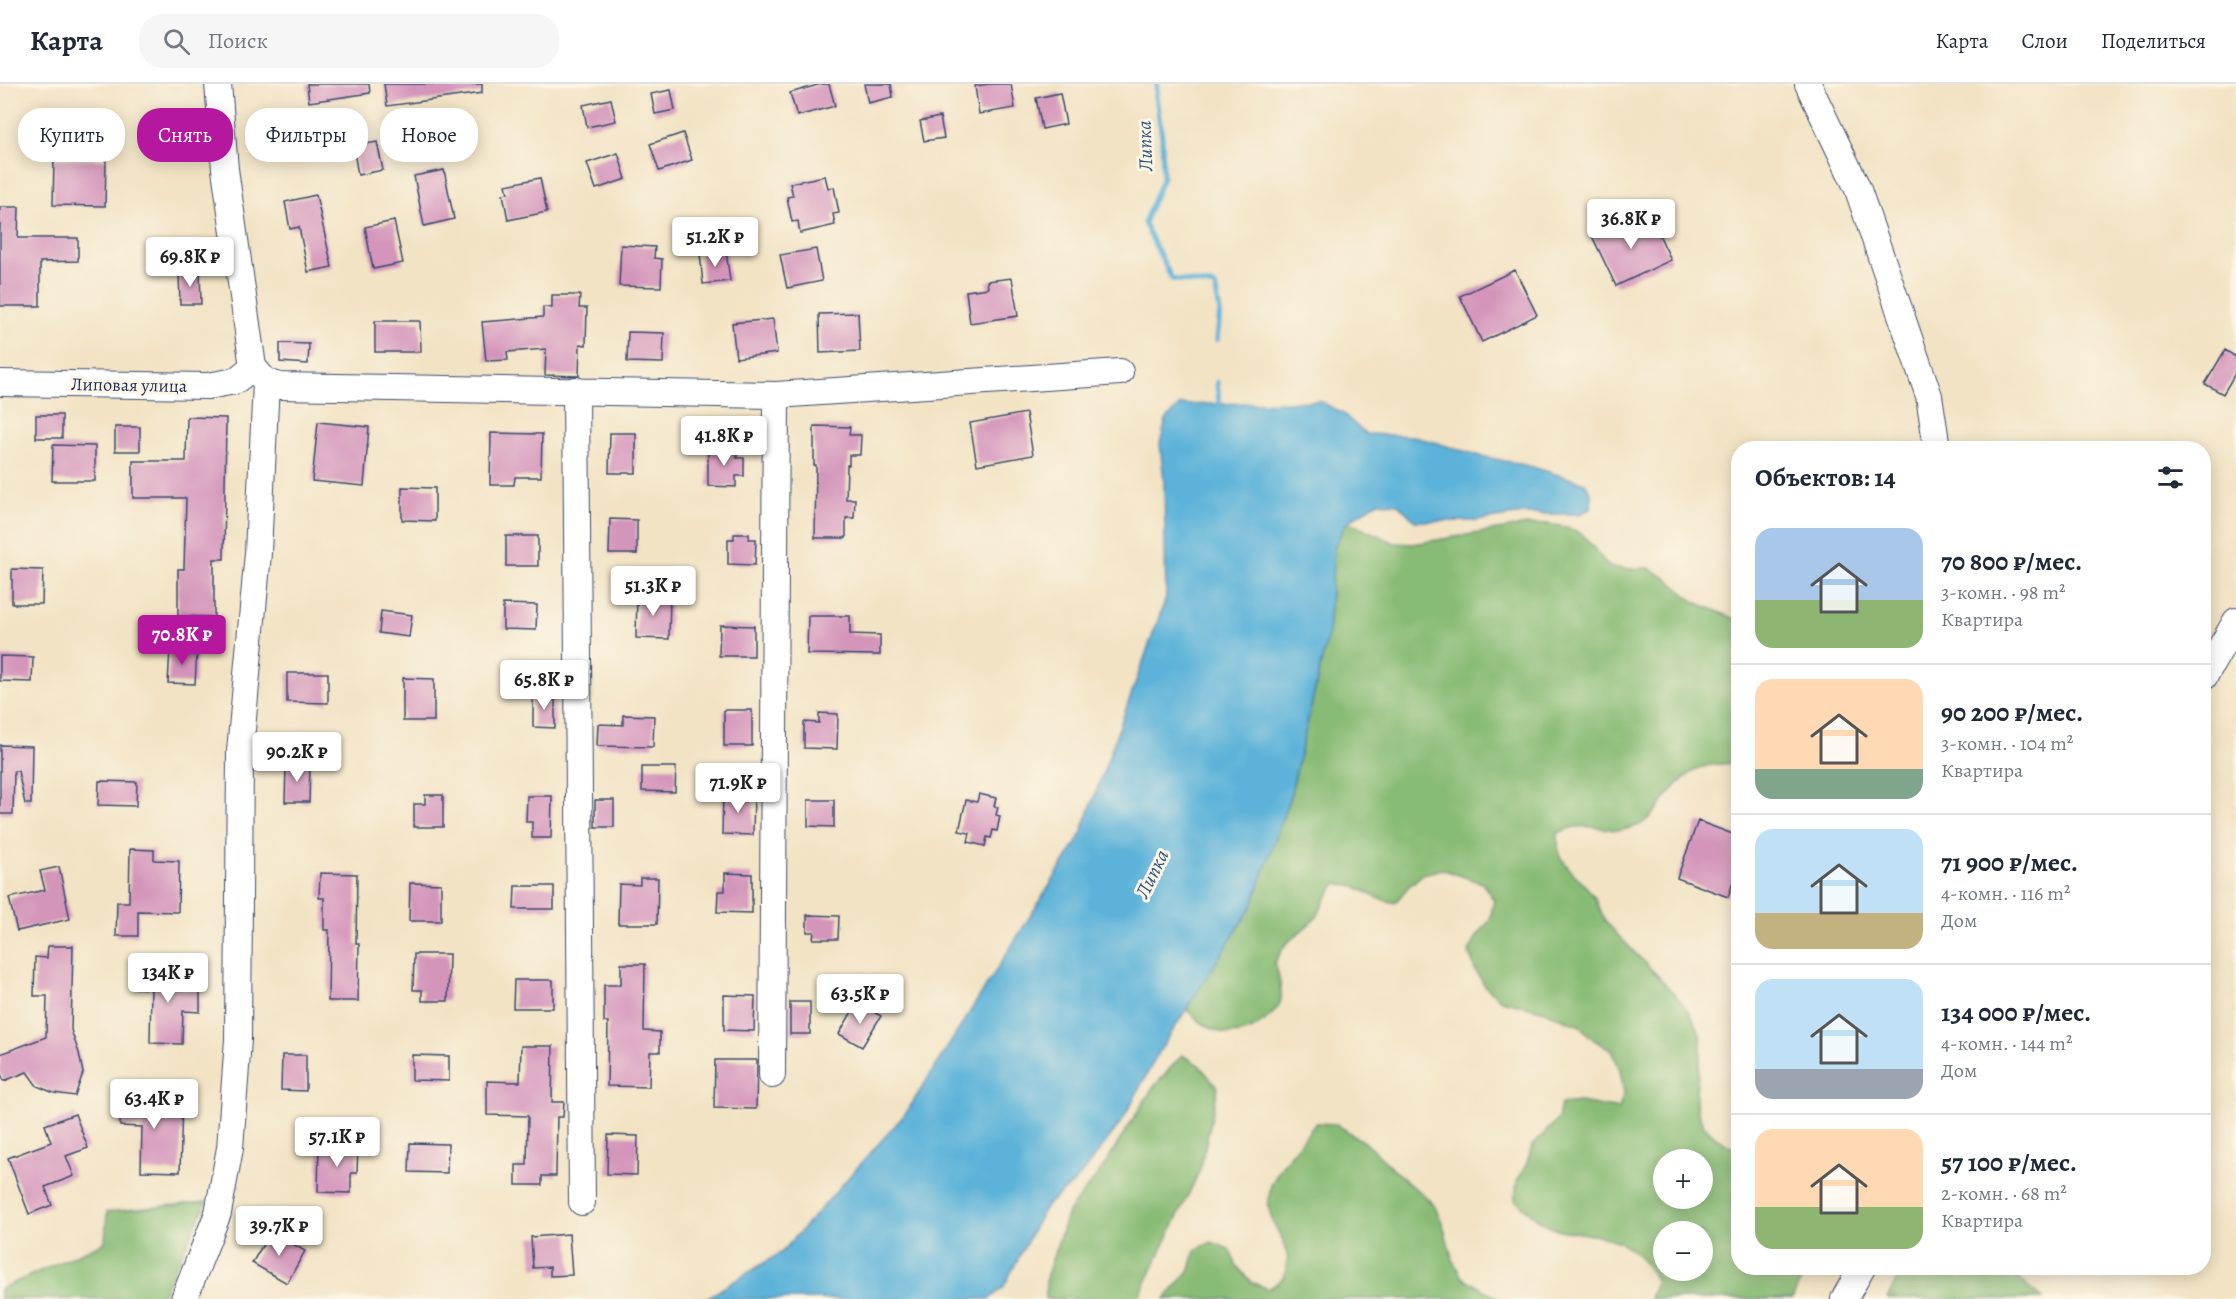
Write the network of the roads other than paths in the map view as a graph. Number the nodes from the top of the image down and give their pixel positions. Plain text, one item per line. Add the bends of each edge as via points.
1 (218, 84) edge
2 (1808, 84) edge
3 (1120, 372) dead end
4 (260, 375) junction
5 (0, 383) edge
6 (576, 390) junction
7 (776, 395) junction
8 (1936, 441) edge
9 (2236, 621) edge
10 (2211, 665) edge
11 (772, 1075) dead end
12 (582, 1202) dead end
13 (1858, 1275) edge
14 (184, 1299) edge
15 (1844, 1299) edge

1 - 4 street via 225,169
2 - 8 street via 1857,187 1929,396
3 - 7 street
4 - 5 street, Липовая улица via 208,386
4 - 6 street via 280,386
4 - 14 street via 258,553 240,752 238,1040 230,1148 218,1213
6 - 7 street
6 - 12 street
7 - 11 street
9 - 10 street
13 - 15 street

